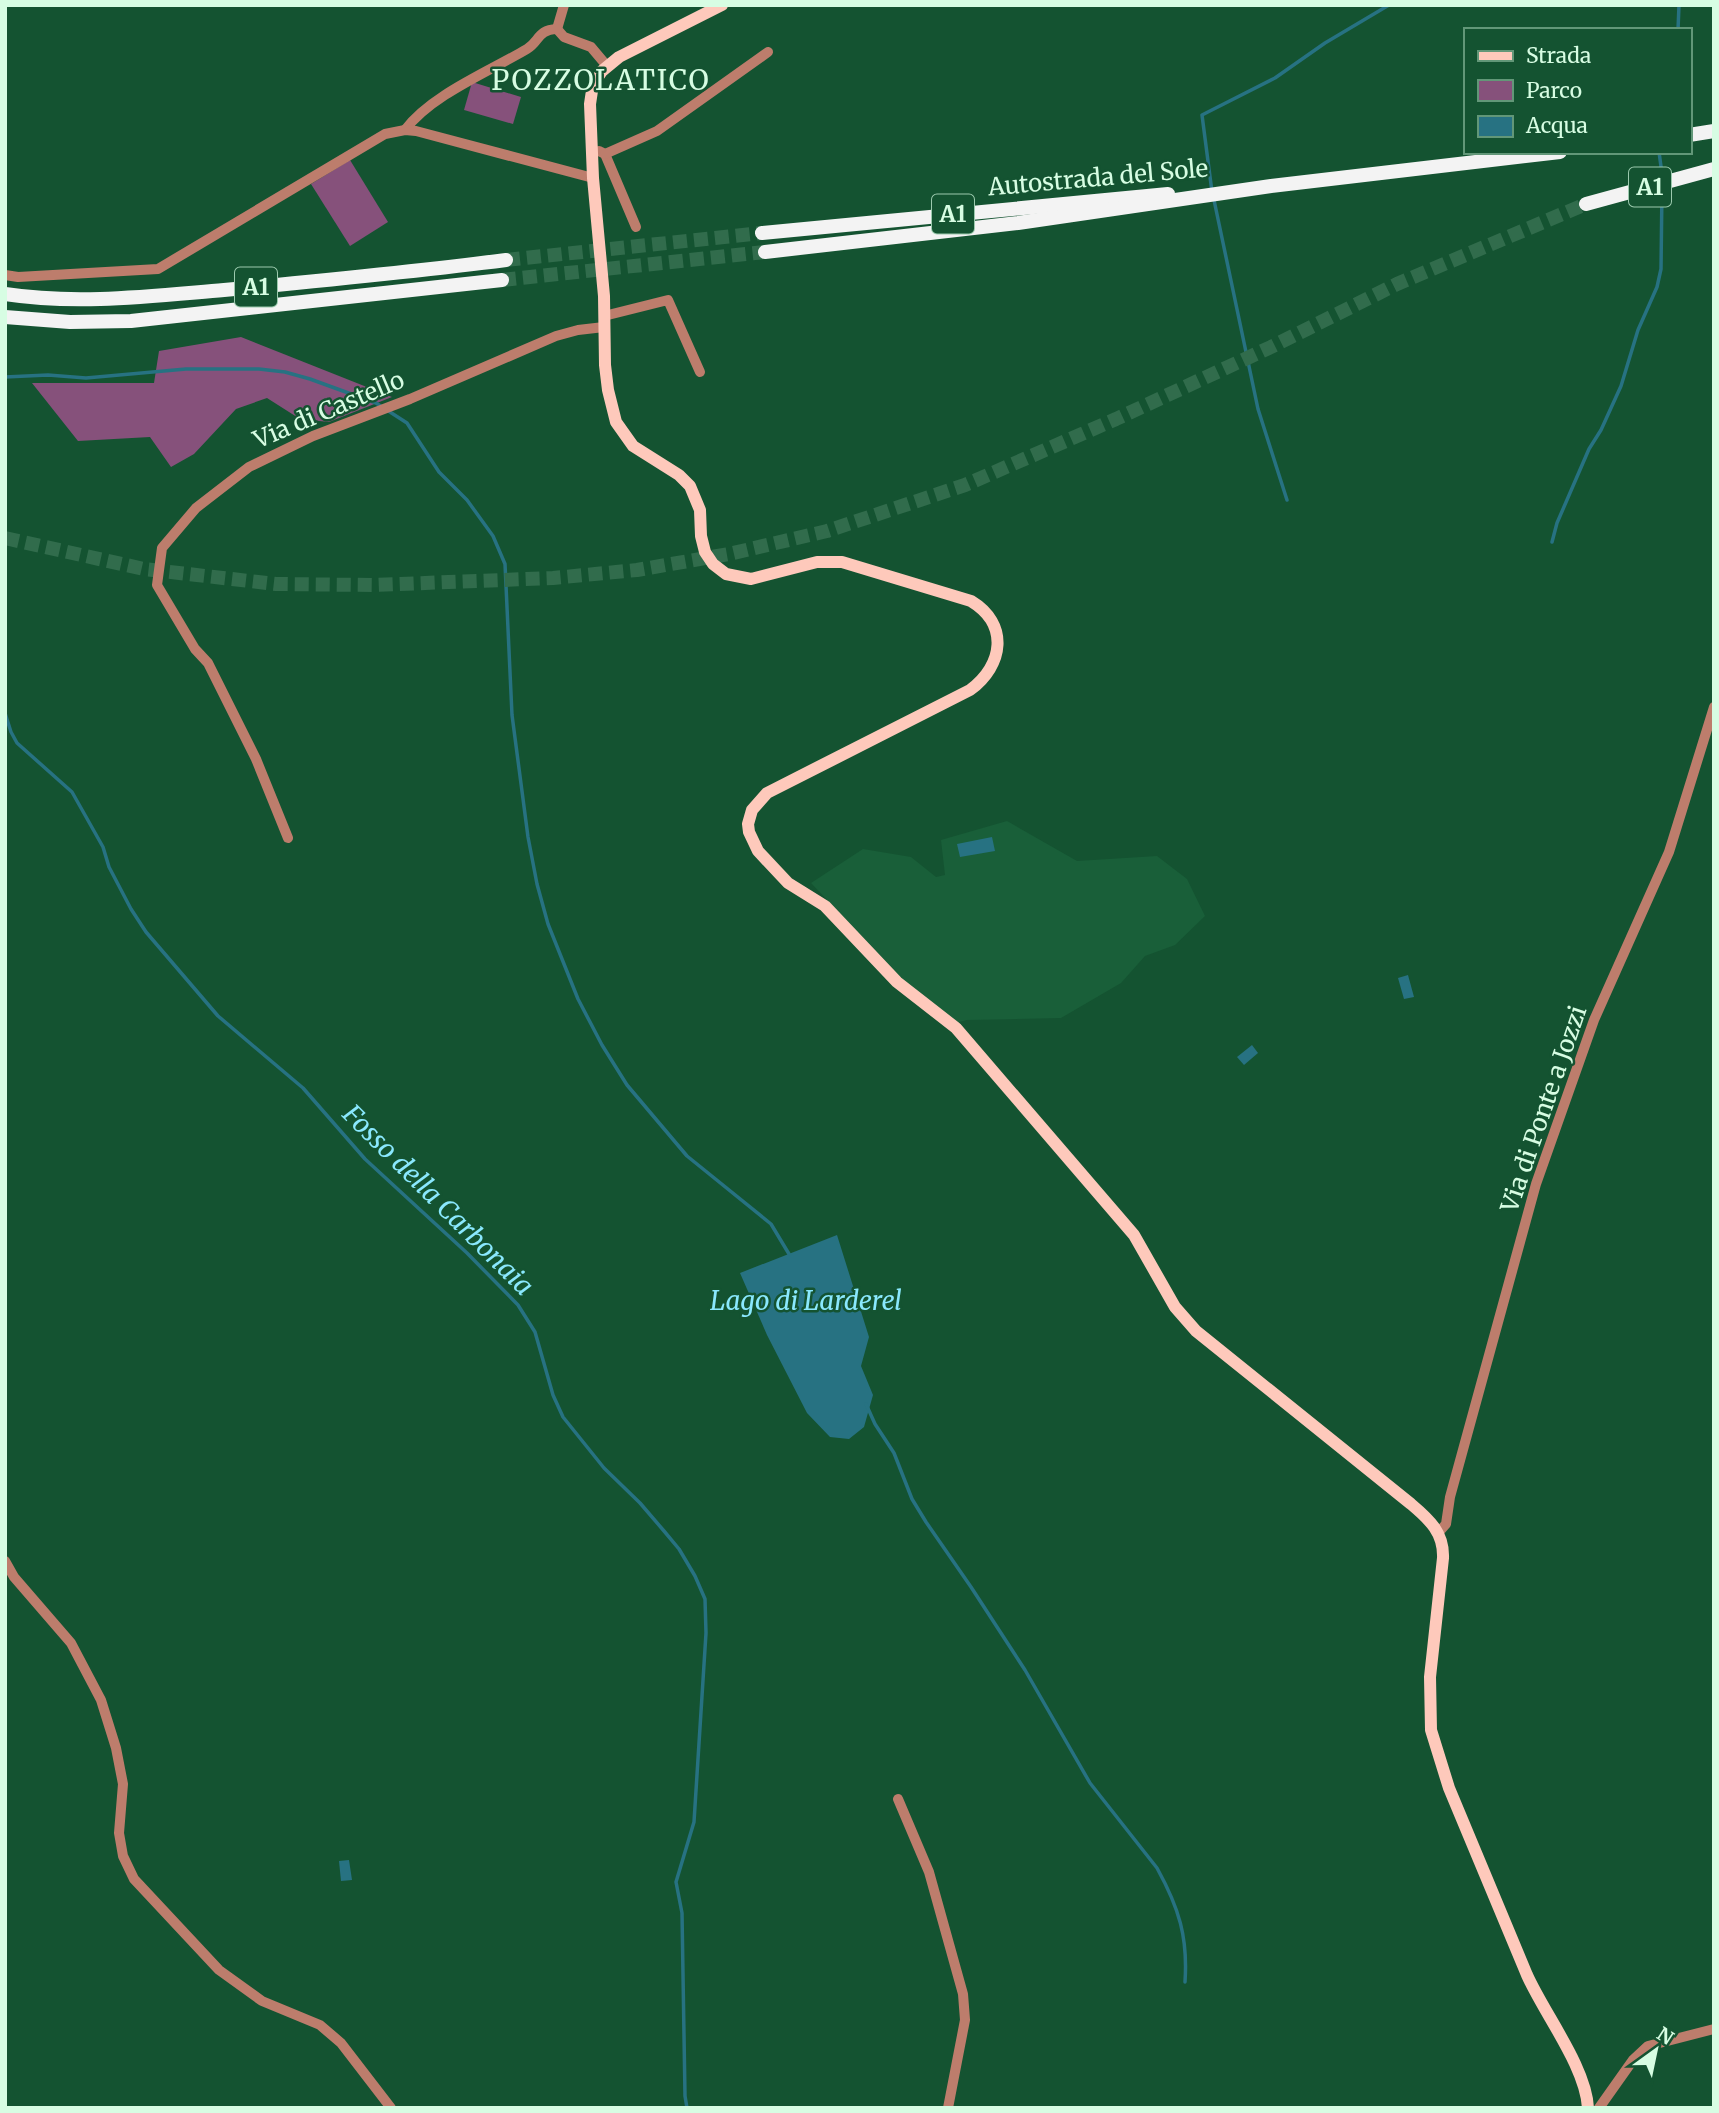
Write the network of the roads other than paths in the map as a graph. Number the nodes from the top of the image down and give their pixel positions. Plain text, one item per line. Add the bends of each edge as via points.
1 (564, 5) edge
2 (722, 5) edge
3 (557, 29) junction
4 (768, 52) dead end
5 (607, 66) junction
6 (405, 130) junction
7 (1714, 131) edge
8 (1691, 135) edge
9 (598, 153) junction
10 (1543, 154) edge
11 (1714, 169) edge
12 (593, 178) junction
13 (1271, 186) junction
14 (1586, 204) tunnel mouth
15 (636, 227) dead end
16 (762, 233) tunnel mouth
17 (765, 253) tunnel mouth
18 (506, 260) tunnel mouth
19 (5, 275) edge
20 (502, 280) tunnel mouth
21 (5, 294) edge
22 (5, 317) edge
23 (604, 322) junction
24 (700, 372) dead end
25 (1714, 706) edge
26 (288, 838) dead end
27 (1439, 1532) junction
28 (5, 1561) edge
29 (898, 1799) dead end
30 (1714, 2029) edge
31 (391, 2108) edge
32 (948, 2108) edge
33 (1588, 2108) edge
34 (1599, 2108) edge

1 - 3 street
2 - 5 main road
3 - 5 street via 564,37 591,47
3 - 6 street via 541,33 530,47 421,112
4 - 9 street via 657,131
5 - 9 main road via 591,94
6 - 12 street
6 - 19 street via 385,134 158,269
7 - 8 highway
9 - 12 main road
9 - 15 street
10 - 13 highway, Autostrada del Sole / A1
11 - 14 highway, A1
12 - 23 main road
13 - 16 highway, Autostrada del Sole / A1
13 - 17 highway, Autostrada del Sole / A1
18 - 21 highway, A1 via 112,299
20 - 22 highway, A1 via 131,321
23 - 24 street, Via di Castello via 668,300
23 - 26 street, Via di Castello via 556,336 249,467 196,508 162,548 156,584 208,663 256,759
23 - 27 main road via 608,390 620,430 633,446 690,486 700,510 702,544 718,568 751,579 817,562 842,562 971,601 986,613 996,630 994,663 970,691 777,786 760,799 748,824 758,851 788,883 825,906 897,982 956,1028 1135,1236 1175,1307 1196,1331 1411,1504
25 - 27 street, Via di Ponte a Jozzi via 1669,852 1594,1020 1536,1184 1446,1524
27 - 33 main road via 1443,1558 1430,1678 1431,1730 1449,1788 1527,1975 1584,2081
28 - 31 street via 71,1643 101,1700 123,1784 118,1833 134,1879 219,1970 262,2001 320,2025 341,2043
29 - 32 street via 929,1872 963,1994 965,2020
30 - 34 street via 1648,2046

